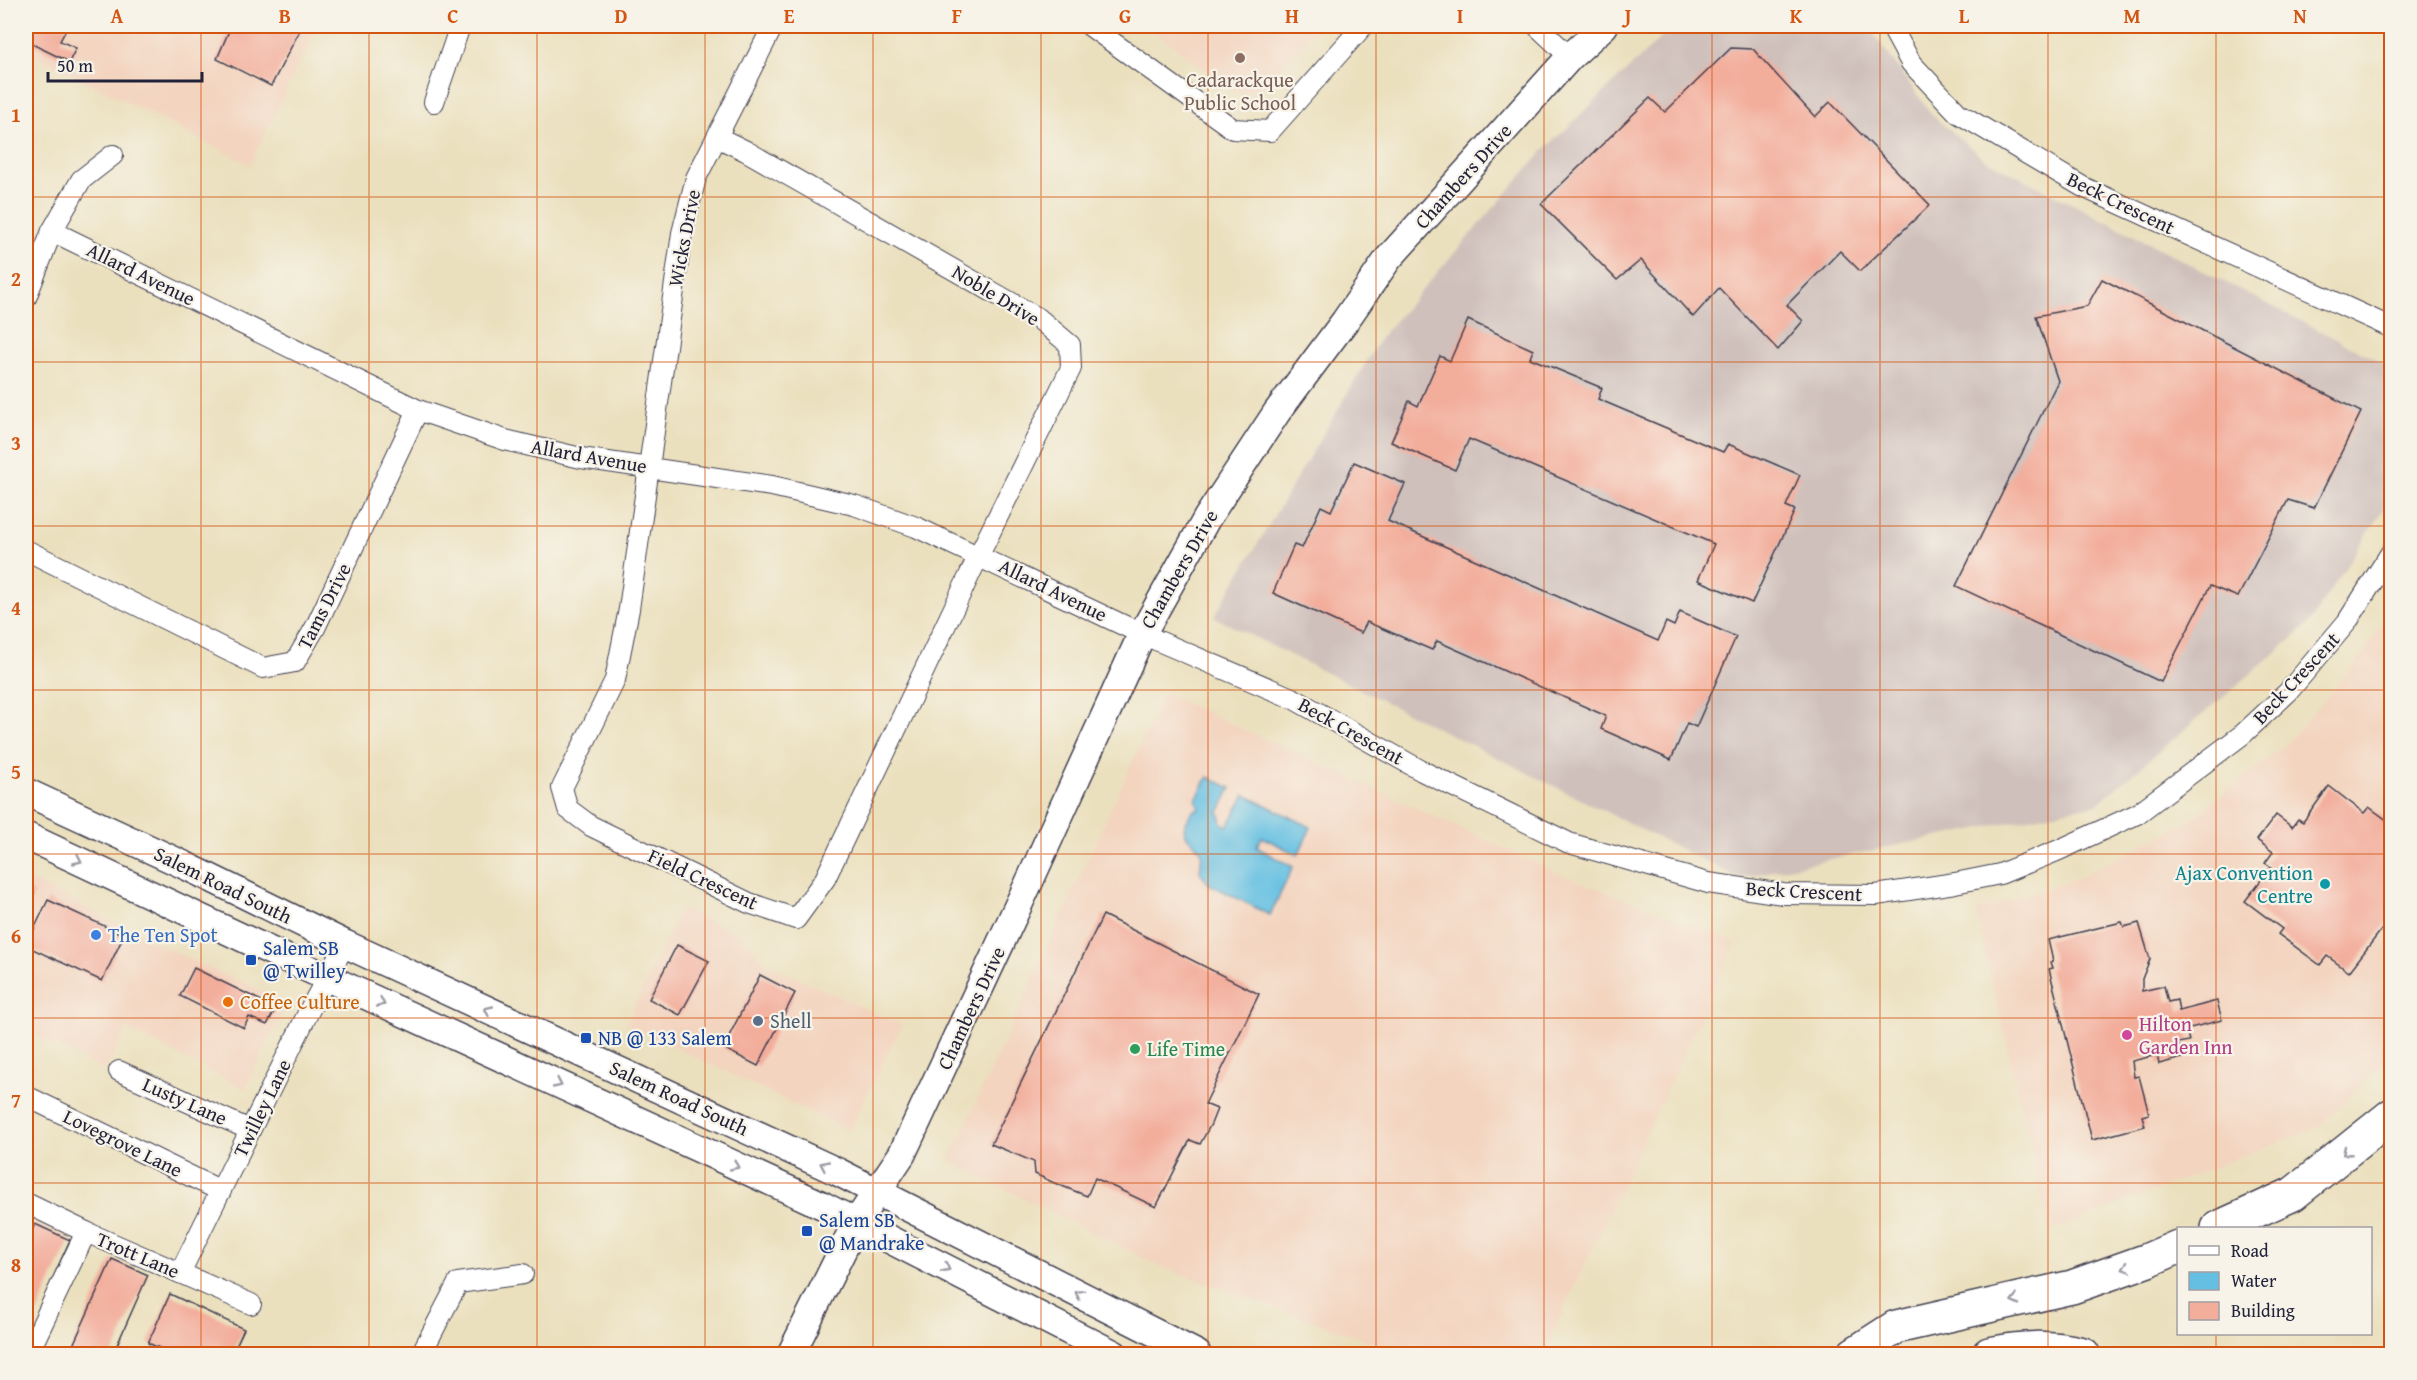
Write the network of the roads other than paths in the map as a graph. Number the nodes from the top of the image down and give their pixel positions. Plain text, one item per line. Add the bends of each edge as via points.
1 (460, 26) edge
2 (773, 26) edge
3 (1090, 26) edge
4 (1363, 26) edge
5 (1538, 26) edge
6 (1605, 26) edge
7 (1891, 26) edge
8 (1570, 57) junction
9 (434, 102) dead end
10 (717, 137) junction
11 (113, 155) dead end
12 (52, 231) junction
13 (26, 298) edge
14 (2391, 328) edge
15 (418, 410) junction
16 (649, 467) junction
17 (26, 550) edge
18 (2391, 551) edge
19 (979, 555) junction
20 (1142, 634) junction
21 (26, 792) edge
22 (26, 836) edge
23 (345, 944) junction
24 (328, 978) junction
25 (119, 1071) dead end
26 (26, 1096) edge
27 (2391, 1115) edge
28 (250, 1130) junction
29 (221, 1191) junction
30 (876, 1191) junction
31 (26, 1203) edge
32 (856, 1223) junction
33 (2220, 1227) edge
34 (86, 1232) junction
35 (2177, 1246) edge
36 (180, 1273) junction
37 (523, 1274) dead end
38 (251, 1304) dead end
39 (28, 1354) edge
40 (421, 1354) edge
41 (790, 1354) edge
42 (1114, 1354) edge
43 (1197, 1354) edge
44 (1854, 1354) edge
45 (1989, 1354) edge
46 (2083, 1354) edge

1 - 9 street
2 - 10 street, Wicks Drive
3 - 4 street via 1233,129 1270,131
5 - 8 street
6 - 8 main road, Chambers Drive
7 - 14 street, Beck Crescent via 1911,63 1958,112 2083,188
8 - 20 main road, Chambers Drive via 1388,259 1276,412 1207,518
10 - 16 street, Wicks Drive via 696,178 682,233
10 - 19 street, Noble Drive via 1038,318 1070,345 1071,368
11 - 12 street via 81,180
12 - 13 street
12 - 15 street, Allard Avenue
15 - 16 street, Allard Avenue via 505,440 581,458
15 - 17 street, Tams Drive via 315,628 295,662 263,668
16 - 19 street, Allard Avenue via 772,486 854,505
16 - 19 street, Field Crescent via 615,680 562,788 568,808 591,826 739,898 796,919 825,879
18 - 20 street, Beck Crescent via 2347,622 2288,692 2243,734 2137,814 2000,874 1876,895 1783,894 1708,883 1569,843 1422,771 1294,699
19 - 20 street, Allard Avenue
20 - 30 main road, Chambers Drive via 902,1154
21 - 23 main road, Salem Road South
22 -> 24 main road, Salem Road South
23 - 24 street, Twilley Lane
30 -> 23 main road, Salem Road South
24 - 28 street, Twilley Lane
24 -> 32 main road, Salem Road South
25 - 28 street, Lusty Lane
26 - 29 street, Lovegrove Lane
27 -> 33 highway via 2293,1194
28 - 29 street, Twilley Lane
29 - 36 street, Twilley Lane
30 - 32 main road, Chambers Drive
43 -> 30 main road, Salem Road South
31 - 34 street, Trott Lane
32 - 41 main road, Chambers Drive
32 -> 42 main road, Salem Road South
34 - 36 street, Trott Lane
34 - 39 street
35 -> 44 highway via 2072,1287 1896,1327
36 - 38 street, Trott Lane
37 - 40 street via 458,1283
45 - 46 highway via 2039,1347

